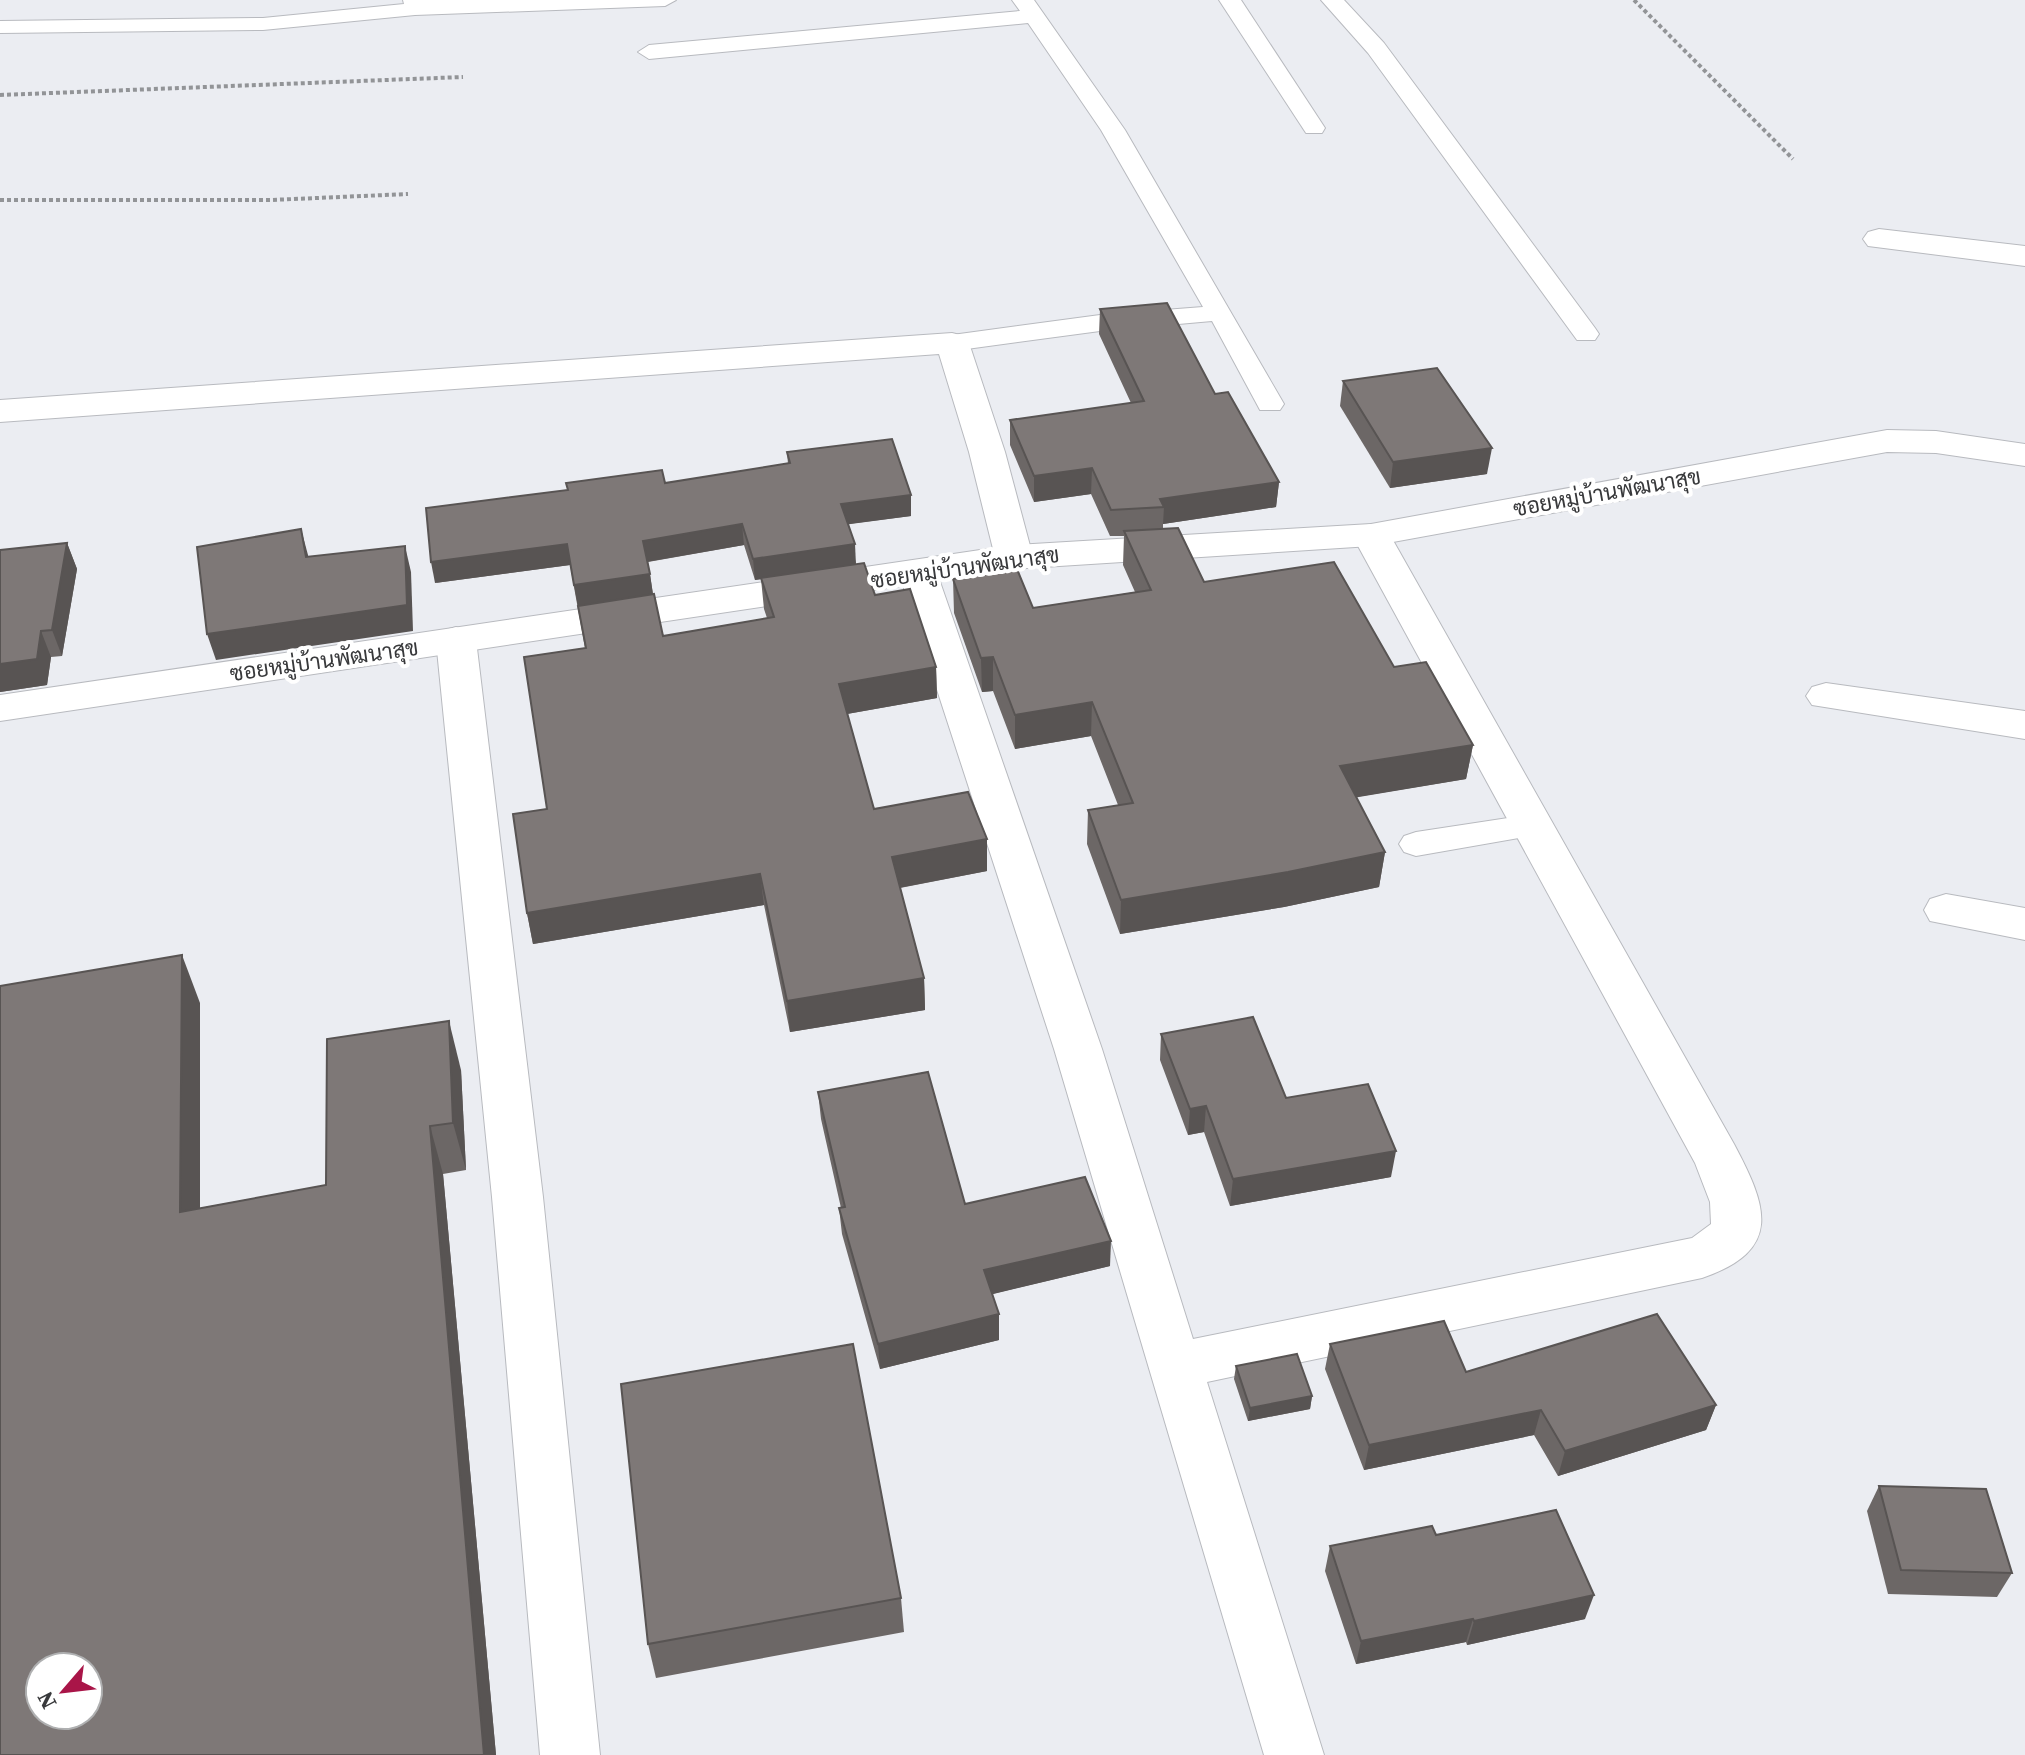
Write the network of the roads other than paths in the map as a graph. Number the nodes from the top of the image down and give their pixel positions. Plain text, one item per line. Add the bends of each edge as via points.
1 (665, 0) edge
2 (1230, 0) edge
3 (1332, 0) edge
4 (415, 4) edge
5 (1027, 8) edge
6 (0, 27) edge
7 (649, 52) dead end
8 (1314, 128) dead end
9 (1879, 239) dead end
10 (2025, 256) edge
11 (1220, 313) junction
12 (1586, 334) dead end
13 (952, 343) junction
14 (1270, 404) dead end
15 (0, 411) edge
16 (2025, 455) edge
17 (1371, 535) junction
18 (1014, 557) junction
19 (918, 573) junction
20 (456, 640) junction
21 (1826, 696) dead end
22 (0, 708) edge
23 (2025, 725) edge
24 (1535, 825) junction
25 (1416, 844) dead end
26 (1946, 910) dead end
27 (2025, 924) edge
28 (1174, 1366) junction
29 (570, 1755) edge
30 (1294, 1755) edge

1 - 4 lane
2 - 8 lane
3 - 12 lane via 1376,48
4 - 6 lane via 263,24
5 - 7 lane
5 - 11 lane via 1113,130
9 - 10 street
11 - 13 lane
11 - 14 lane
13 - 15 street
13 - 18 street
16 - 17 street, ซอยหมู่บ้านพัฒนาสุข via 1887,441
17 - 18 street, ซอยหมู่บ้านพัฒนาสุข
17 - 24 street
18 - 19 street, ซอยหมู่บ้านพัฒนาสุข
19 - 20 street, ซอยหมู่บ้านพัฒนาสุข
19 - 28 street via 1078,1049
20 - 22 street, ซอยหมู่บ้านพัฒนาสุข
20 - 29 street via 536,1362
21 - 23 street
24 - 25 lane
24 - 28 street via 1737,1199 1737,1223 1725,1245 1702,1257
26 - 27 street
28 - 30 street

